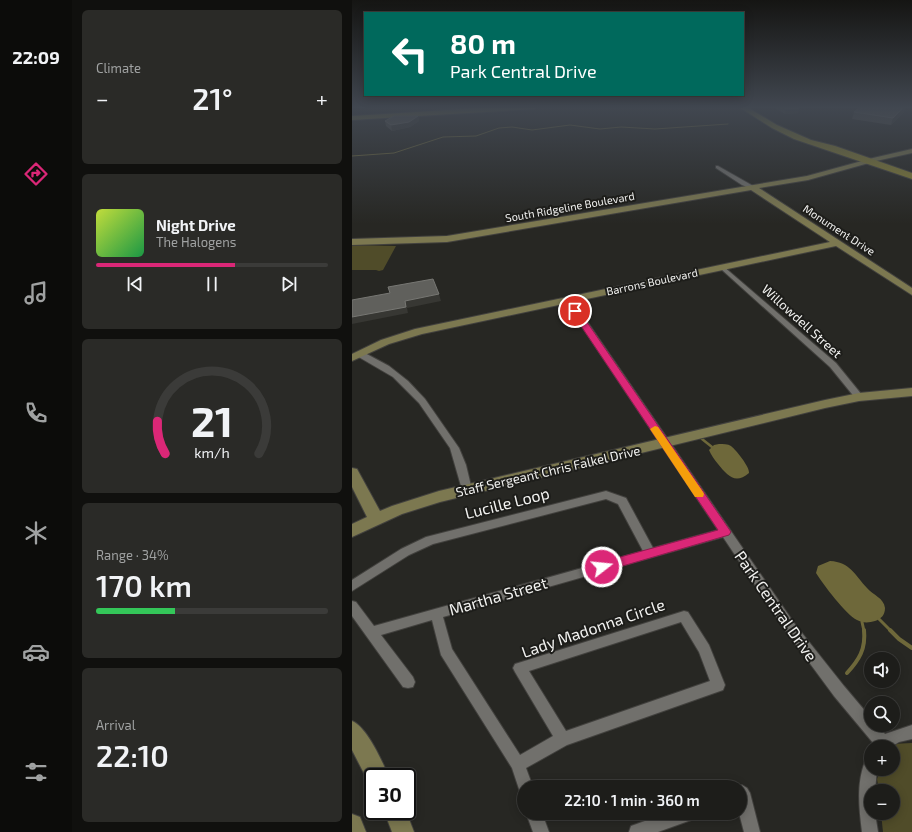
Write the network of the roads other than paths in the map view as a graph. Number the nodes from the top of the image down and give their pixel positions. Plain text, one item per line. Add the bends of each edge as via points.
1 (821, 146) edge
2 (827, 146) edge
3 (832, 148) junction
4 (912, 150) edge
5 (863, 160) junction
6 (726, 166) dead end
7 (718, 167) dead end
8 (912, 176) edge
9 (752, 187) junction
10 (352, 242) edge
11 (838, 243) junction
12 (723, 268) junction
13 (912, 292) edge
14 (568, 300) junction
15 (356, 356) edge
16 (912, 392) edge
17 (859, 397) junction
18 (664, 443) junction
19 (352, 473) edge
20 (467, 490) junction
21 (376, 519) junction
22 (352, 531) edge
23 (725, 532) junction
24 (650, 553) junction
25 (352, 586) edge
26 (352, 606) edge
27 (436, 614) junction
28 (371, 632) junction
29 (408, 682) dead end
30 (352, 732) edge
31 (912, 732) edge
32 (563, 739) junction
33 (878, 740) edge
34 (890, 740) edge
35 (518, 765) junction
36 (373, 768) edge
37 (868, 776) edge
38 (523, 780) edge
39 (747, 812) edge
40 (398, 820) edge
41 (537, 820) edge
42 (669, 820) edge
43 (352, 825) edge
44 (355, 832) edge
45 (403, 832) edge
46 (541, 832) edge
47 (637, 832) edge
48 (752, 832) edge
49 (870, 832) edge

1 - 3 main road
2 - 3 main road
3 - 5 main road
4 - 5 street, South Ridgeline Boulevard
5 - 8 main road
5 - 9 street, South Ridgeline Boulevard via 808,178
6 - 9 street, Monument Drive via 752,183
7 - 9 street, Monument Drive
9 - 10 street, South Ridgeline Boulevard via 447,239
9 - 11 street, Monument Drive
11 - 12 street, Barrons Boulevard
11 - 13 street, Monument Drive
12 - 14 street, Barrons Boulevard
12 - 17 street, Willowdell Street via 833,365
14 - 15 street, Barrons Boulevard via 419,331
14 - 18 street, Park Central Drive
15 - 20 street via 387,367 415,393 455,450
16 - 17 street, Staff Sergeant Chris Falkel Drive
17 - 18 street, Staff Sergeant Chris Falkel Drive
18 - 20 street, Staff Sergeant Chris Falkel Drive
18 - 23 street, Park Central Drive
19 - 21 street
20 - 21 street, Staff Sergeant Chris Falkel Drive via 414,504
21 - 22 street, Staff Sergeant Chris Falkel Drive
23 - 24 street, Martha Street
23 - 33 street, Park Central Drive via 819,667
24 - 25 street, Lucille Loop via 622,501 606,495 430,540 405,552
24 - 27 street, Martha Street
26 - 28 street
27 - 28 street
27 - 35 street, Martha Street via 446,651
28 - 29 street
30 - 36 street
31 - 34 street, Park Central Drive
32 - 32 street, Lady Madonna Circle via 718,685 704,649 684,616 520,668
32 - 35 street, Lady Madonna Circle
35 - 38 street, Martha Street
37 - 49 street via 866,800
39 - 48 street
40 - 45 street
41 - 46 street
42 - 47 street
43 - 44 street

